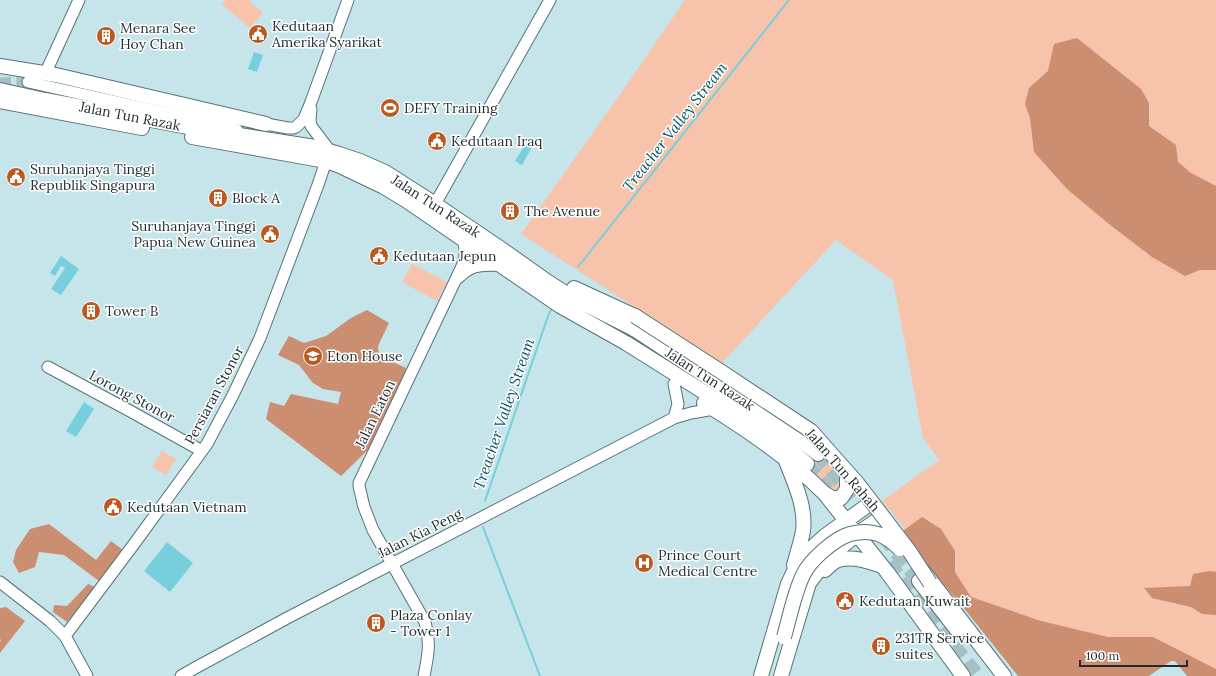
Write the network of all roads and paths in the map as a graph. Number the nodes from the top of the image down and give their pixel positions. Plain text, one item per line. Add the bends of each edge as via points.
1 (79, 0) edge
2 (348, 0) edge
3 (550, 0) edge
4 (0, 66) edge
5 (45, 74) junction
6 (28, 82) tunnel mouth
7 (5, 90) edge
8 (0, 101) edge
9 (312, 102) junction
10 (266, 124) joint
11 (266, 140) junction
12 (328, 156) junction
13 (435, 204) junction
14 (463, 239) junction
15 (500, 264) junction
16 (456, 279) junction
17 (548, 282) joint
18 (572, 314) junction
19 (632, 321) junction
20 (48, 367) dead end
21 (674, 384) junction
22 (714, 409) junction
23 (674, 418) junction
24 (202, 451) junction
25 (818, 454) tunnel mouth
26 (785, 458) junction
27 (807, 464) tunnel mouth
28 (847, 479) junction
29 (824, 494) junction
30 (868, 504) junction
31 (880, 518) junction
32 (847, 521) junction
33 (857, 534) junction
34 (392, 564) junction
35 (882, 566) junction
36 (0, 582) edge
37 (924, 582) junction
38 (809, 583) junction
39 (788, 584) junction
40 (65, 636) junction
41 (87, 676) edge
42 (181, 676) edge
43 (424, 676) edge
44 (761, 676) edge
45 (772, 676) edge
46 (781, 676) edge
47 (963, 676) edge
48 (993, 676) edge
49 (999, 676) edge
50 (1004, 676) edge

1 - 5 street
2 - 9 street
3 - 13 street
4 - 5 main road, Jalan Tun Razak
5 - 10 main road, Jalan Tun Razak
6 - 11 street via 229,127
7 - 11 main road, Jalan Tun Razak
8 - 12 main road, Jalan Tun Razak via 90,119
9 - 10 street via 304,119 296,127
9 - 12 street via 311,126
11 - 12 main road, Jalan Tun Razak
12 - 13 main road, Jalan Tun Razak via 360,161 385,172
12 - 14 main road, Jalan Tun Razak via 340,166 407,201
12 - 24 street, Persiaran Stonor via 260,338 233,395
13 - 17 main road, Jalan Tun Razak
14 - 15 main road, Jalan Tun Razak
14 - 16 street, Jalan Eaton via 466,255
15 - 16 street, Jalan Eaton via 475,266
15 - 18 main road, Jalan Tun Razak
16 - 34 street, Jalan Eaton via 359,483 364,507
17 - 19 main road, Jalan Tun Rahah via 574,288
18 - 21 main road
18 - 27 main road, Jalan Tun Razak via 626,343 772,435
19 - 25 main road, Jalan Tun Razak
19 - 28 main road via 813,440
19 - 37 main road, Jalan Tun Rahah, bridge via 720,370 811,431 858,484 910,552
20 - 24 street, Lorong Stonor
21 - 22 main road
21 - 23 street via 678,404
22 - 23 street, Jalan Kia Peng
22 - 26 main road
23 - 34 street, Jalan Kia Peng
24 - 40 street, Persiaran Stonor
26 - 29 main road
26 - 39 main road via 797,489 803,520
28 - 29 main road via 847,489 841,498 832,498
28 - 30 main road
29 - 32 main road
30 - 31 main road
30 - 32 main road
31 - 33 main road
31 - 50 main road
32 - 33 main road
32 - 39 main road via 806,553
33 - 35 main road
33 - 38 main road via 829,557
34 - 42 street, Jalan Kia Peng
34 - 43 street, Jalan Eaton via 425,622 428,632 429,652
35 - 38 main road via 860,559 836,560
35 - 47 main road
36 - 40 street
37 - 45 main road, bridge via 909,558 890,539 876,533 851,534 840,539 812,561 803,574
37 - 48 main road
37 - 49 main road, Jalan Tun Rahah
38 - 46 main road
39 - 44 main road
40 - 41 street

